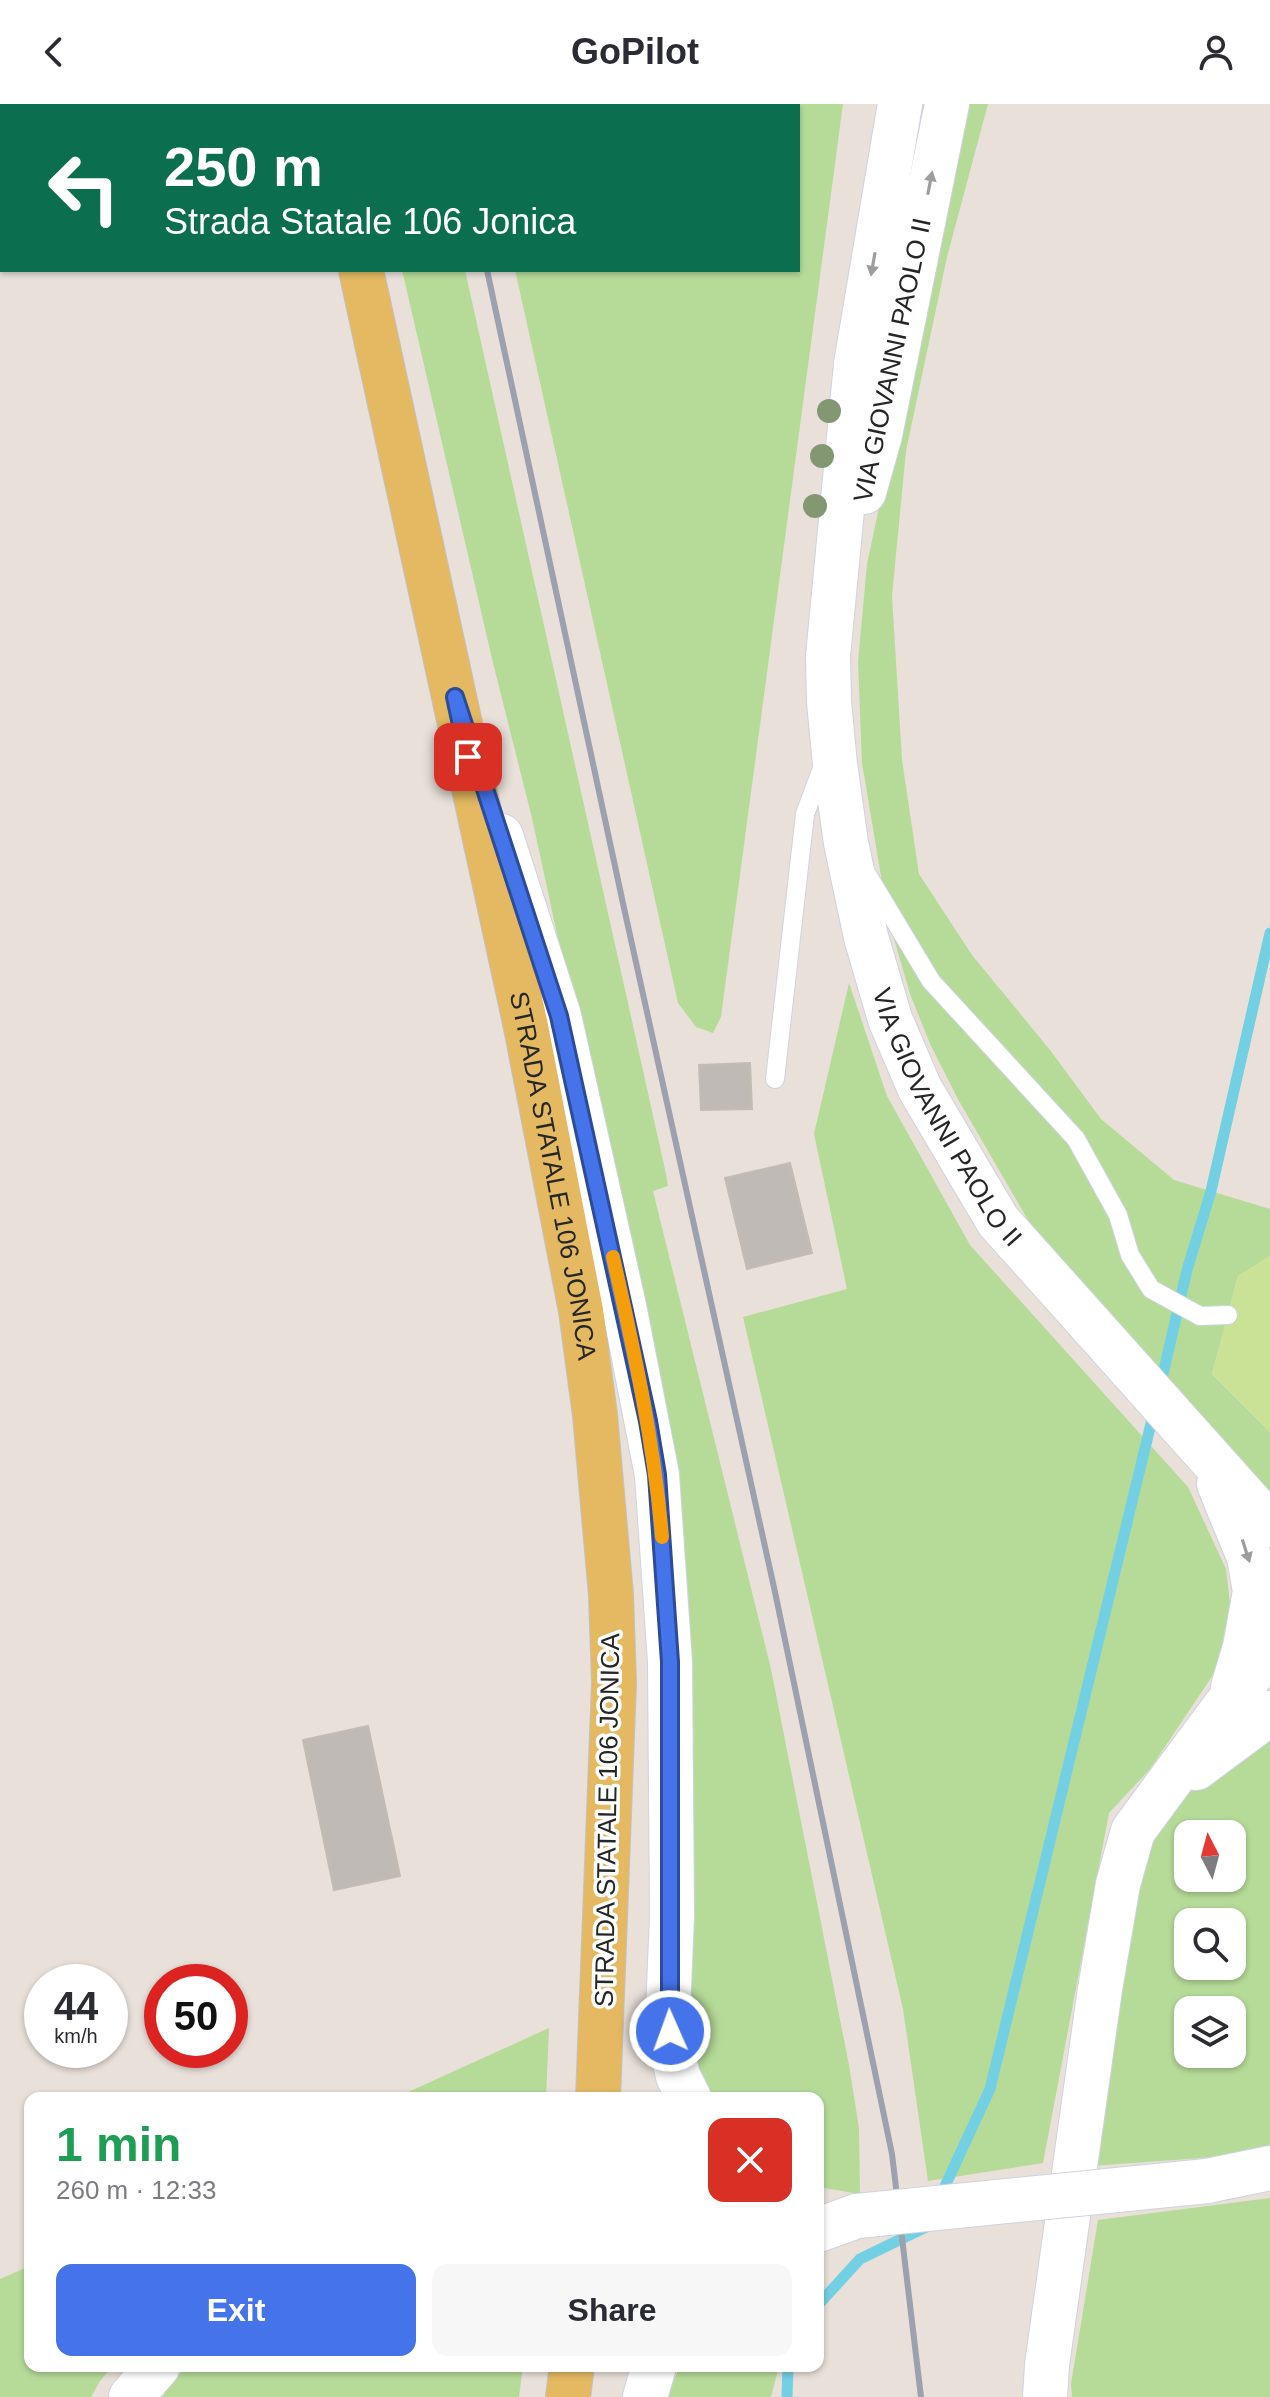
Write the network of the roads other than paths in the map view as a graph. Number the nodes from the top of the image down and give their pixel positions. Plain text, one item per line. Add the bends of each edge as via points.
1 (900, 104) edge
2 (947, 104) edge
3 (361, 272) edge
4 (831, 614) junction
5 (455, 697) junction
6 (833, 740) junction
7 (846, 841) junction
8 (775, 1079) dead end
9 (1228, 1315) dead end
10 (1206, 1453) junction
11 (1270, 1525) edge
12 (1270, 1652) edge
13 (1256, 1714) edge
14 (598, 2092) edge
15 (687, 2092) edge
16 (1270, 2168) edge
17 (1270, 2174) edge
18 (1207, 2181) junction
19 (1270, 2186) edge
20 (828, 2218) edge
21 (153, 2372) edge
22 (555, 2372) edge
23 (571, 2372) edge
24 (652, 2372) edge
25 (131, 2397) edge
26 (549, 2397) edge
27 (568, 2397) edge
28 (645, 2397) edge
29 (1045, 2397) edge

1 -> 4 street, VIA GIOVANNI PAOLO II via 856,364
4 -> 2 street, VIA GIOVANNI PAOLO II via 880,435
3 - 5 main road, STRADA STATALE 106 JONICA
4 - 6 street, VIA GIOVANNI PAOLO II
5 - 14 main road, STRADA STATALE 106 JONICA via 559,1189 598,1445 614,1683
5 - 15 street via 559,1016 657,1475 670,1662 668,2011 675,2063
6 - 7 street, VIA GIOVANNI PAOLO II
6 - 8 lane via 805,814
7 - 9 lane via 931,981 1076,1139 1151,1289 1200,1316
7 - 10 street, VIA GIOVANNI PAOLO II via 890,1019 920,1089 998,1221
10 - 11 street, VIA GIOVANNI PAOLO II
10 -> 13 street via 1249,1557 1255,1591 1238,1677
12 - 13 street
13 - 29 street via 1156,1798 1133,1831 1100,1989
16 - 18 street
17 - 18 street
18 - 19 street
18 - 20 street, bridge
21 - 25 street
22 - 26 street
23 - 27 main road
24 - 28 street

